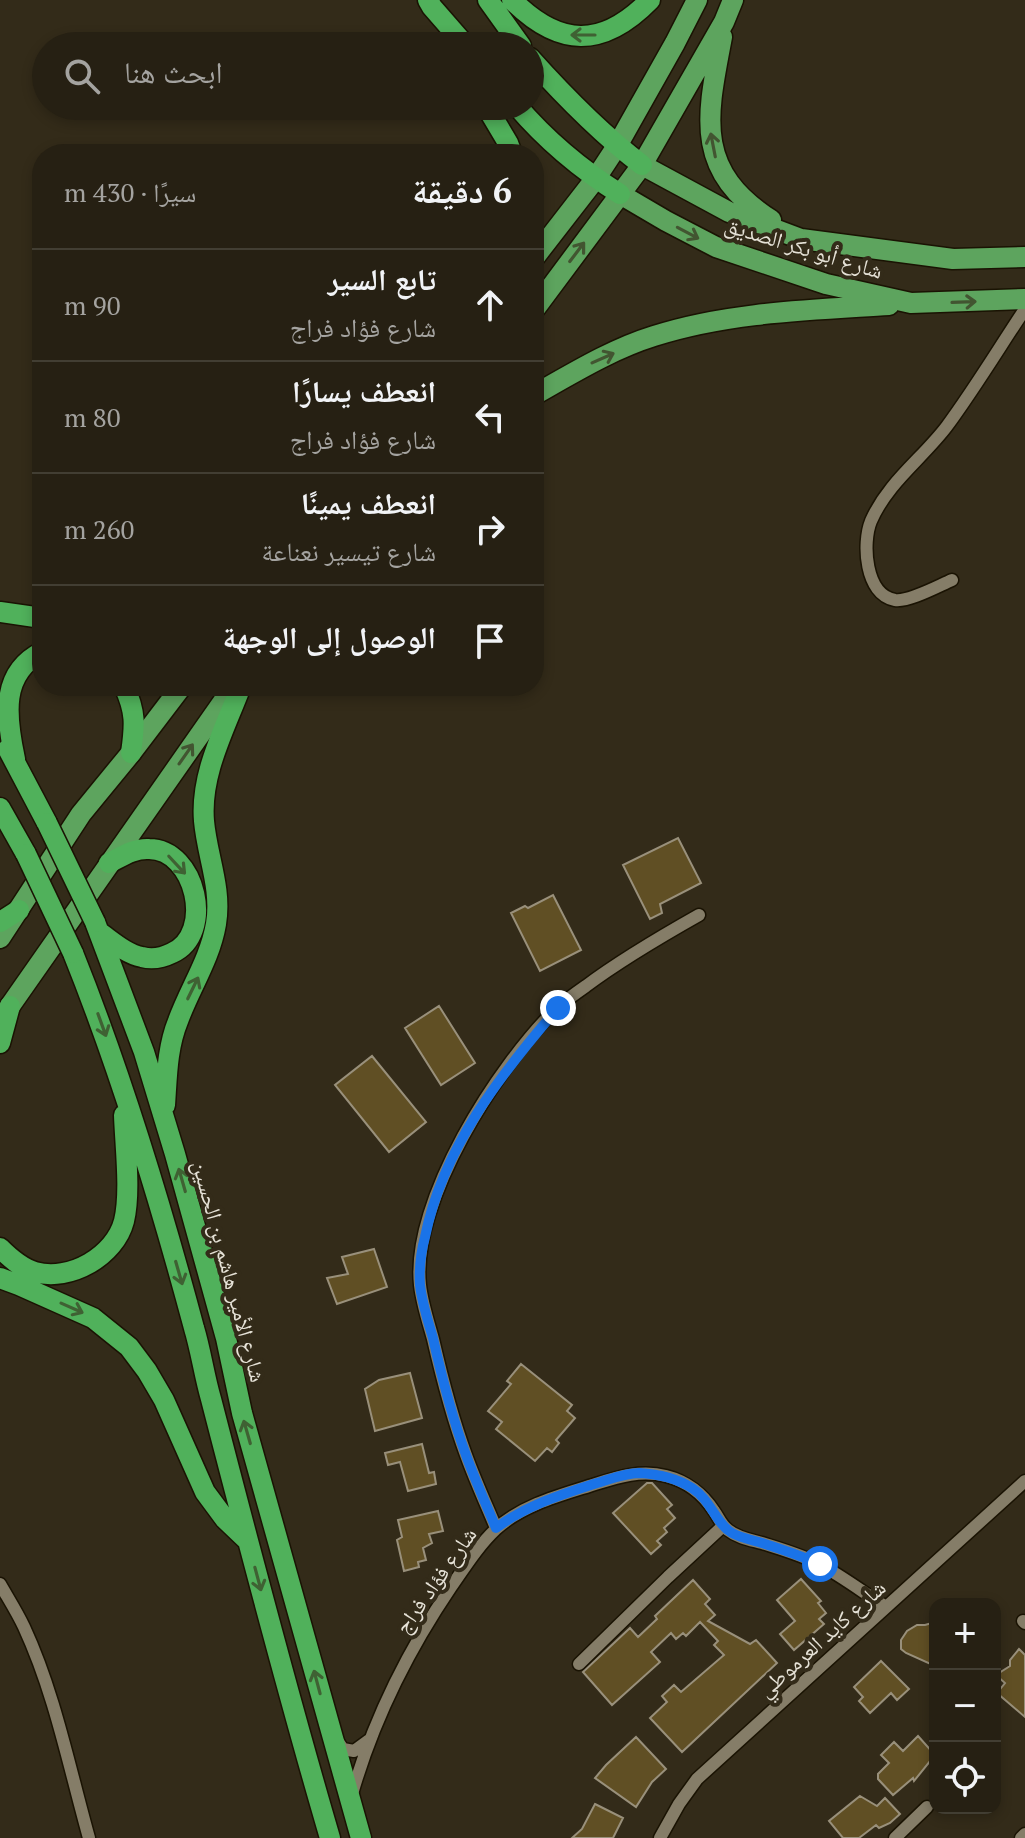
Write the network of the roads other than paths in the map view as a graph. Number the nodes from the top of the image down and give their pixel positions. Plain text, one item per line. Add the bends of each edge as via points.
1 (488, 0) edge
2 (512, 0) edge
3 (650, 0) edge
4 (697, 0) edge
5 (733, 0) edge
6 (430, 4) edge
7 (724, 22) junction
8 (443, 32) edge
9 (454, 32) edge
10 (511, 32) edge
11 (544, 74) edge
12 (494, 120) edge
13 (531, 120) edge
14 (508, 144) edge
15 (617, 146) junction
16 (642, 165) junction
17 (596, 178) junction
18 (620, 194) junction
19 (801, 239) junction
20 (544, 245) edge
21 (1025, 257) edge
22 (544, 297) edge
23 (1025, 299) edge
24 (911, 303) junction
25 (1025, 309) edge
26 (544, 389) edge
27 (952, 580) dead end
28 (0, 612) edge
29 (32, 617) edge
30 (32, 658) edge
31 (128, 696) edge
32 (174, 696) edge
33 (227, 696) edge
34 (237, 696) edge
35 (0, 736) edge
36 (131, 753) junction
37 (15, 759) junction
38 (0, 808) edge
39 (14, 840) edge
40 (109, 863) junction
41 (19, 910) junction
42 (699, 915) dead end
43 (0, 922) edge
44 (97, 927) junction
45 (0, 938) edge
46 (5, 1015) edge
47 (0, 1043) edge
48 (124, 1087) junction
49 (164, 1117) junction
50 (0, 1248) edge
51 (0, 1278) edge
52 (1025, 1481) edge
53 (723, 1526) junction
54 (496, 1528) junction
55 (248, 1542) junction
56 (0, 1584) edge
57 (886, 1607) junction
58 (579, 1664) dead end
59 (332, 1734) junction
60 (371, 1738) junction
61 (350, 1800) junction
62 (927, 1807) dead end
63 (89, 1838) edge
64 (330, 1838) edge
65 (361, 1838) edge
66 (660, 1838) edge
67 (895, 1838) edge

1 - 10 highway
3 -> 2 highway via 622,24 581,37 542,25
4 - 15 main road
5 - 7 main road
6 - 8 highway
6 - 9 highway
7 - 16 main road
19 -> 7 main road via 754,209 728,184 716,158 711,92
11 - 15 highway, شارع أبو بكر الصديق
12 - 14 highway
13 - 17 highway, شارع أبو بكر الصديق
15 - 16 highway, شارع أبو بكر الصديق
15 - 17 main road
16 - 18 main road
16 - 19 main road, شارع أبو بكر الصديق via 729,212
17 - 18 highway, شارع أبو بكر الصديق
17 - 20 main road
22 -> 18 main road
18 -> 24 main road, شارع أبو بكر الصديق via 716,247 826,284
19 - 21 main road, شارع أبو بكر الصديق via 953,259
24 -> 23 main road, شارع أبو بكر الصديق
26 -> 24 main road via 593,361 686,327 780,312
25 - 27 street via 946,428 887,494 868,530 869,570 876,587 888,597 906,599
28 - 29 highway
30 - 37 highway via 7,686 5,711
31 - 36 highway via 135,723
32 - 36 main road
40 -> 33 main road
49 -> 34 highway via 171,1041 216,924 219,903 204,796
35 - 37 highway, شارع الأمير هاشم بن الحسين
36 - 41 main road via 81,814
37 - 44 highway, شارع الأمير هاشم بن الحسين, bridge
38 - 39 highway
39 -> 48 highway, bridge via 73,953
40 -> 44 highway via 137,850 159,850 180,864 194,894 193,929 179,950 156,959 132,954
40 - 46 main road
41 - 43 highway
41 - 45 main road
42 - 54 street via 618,961 558,1008 490,1092 439,1186 422,1251 420,1285 445,1389
44 - 49 highway, شارع الأمير هاشم بن الحسين
46 - 47 highway
48 - 50 highway via 126,1204 113,1243 95,1260 59,1274 25,1268
48 -> 55 highway via 196,1332
59 -> 49 highway, شارع الأمير هاشم بن الحسين
51 -> 55 highway via 93,1318 129,1347 164,1400 205,1492
52 - 57 street, شارع كايد العرموطي
53 - 54 street, شارع فؤاد فراج via 693,1488 669,1477 638,1473 538,1503
53 - 57 street, شارع فؤاد فراج via 820,1564
53 - 58 street
54 - 60 street, شارع فؤاد فراج via 410,1653
55 -> 64 highway
56 - 63 street via 45,1681
57 - 66 street, شارع كايد العرموطي via 697,1779
59 - 60 street via 343,1749 354,1751
59 - 61 highway, شارع الأمير هاشم بن الحسين
60 - 61 street, شارع فؤاد فراج
61 - 65 highway, شارع الأمير هاشم بن الحسين
62 - 67 street

